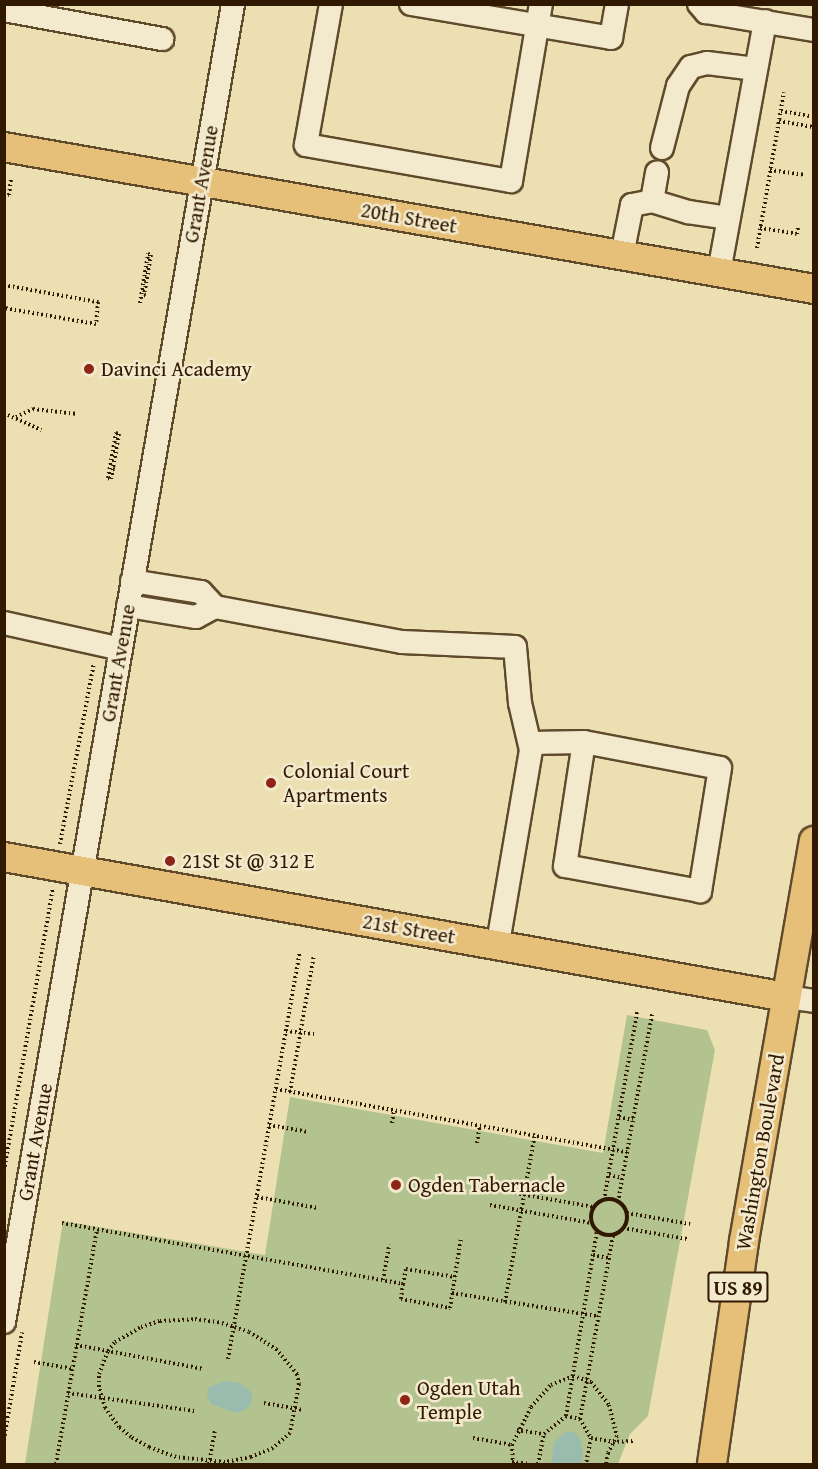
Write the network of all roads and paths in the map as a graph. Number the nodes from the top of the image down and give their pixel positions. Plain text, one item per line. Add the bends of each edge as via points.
1 (233, 4) edge
2 (331, 4) edge
3 (411, 4) edge
4 (618, 4) edge
5 (699, 4) edge
6 (4, 9) edge
7 (83, 14) edge
8 (540, 16) edge
9 (765, 21) junction
10 (813, 30) edge
11 (162, 39) dead end
12 (756, 69) junction
13 (784, 92) dead end
14 (781, 111) junction
15 (813, 117) edge
16 (779, 121) junction
17 (813, 126) edge
18 (4, 147) edge
19 (662, 148) dead end
20 (770, 170) junction
21 (657, 172) dead end
22 (804, 176) dead end
23 (11, 179) dead end
24 (201, 182) junction
25 (4, 194) edge
26 (652, 201) junction
27 (728, 218) junction
28 (798, 227) dead end
29 (760, 228) junction
30 (757, 248) dead end
31 (622, 255) junction
32 (719, 272) junction
33 (4, 285) edge
34 (813, 289) edge
35 (139, 303) joint
36 (4, 308) edge
37 (4, 414) edge
38 (78, 414) dead end
39 (16, 417) junction
40 (41, 430) dead end
41 (107, 478) joint
42 (132, 581) junction
43 (128, 606) junction
44 (215, 607) junction
45 (4, 623) edge
46 (121, 649) junction
47 (584, 742) junction
48 (530, 743) junction
49 (813, 841) edge
50 (4, 857) edge
51 (82, 871) junction
52 (498, 944) junction
53 (300, 952) dead end
54 (314, 955) dead end
55 (800, 999) edge
56 (638, 1012) dead end
57 (652, 1014) dead end
58 (286, 1031) junction
59 (301, 1033) junction
60 (316, 1034) dead end
61 (276, 1089) junction
62 (290, 1092) junction
63 (394, 1110) junction
64 (619, 1117) junction
65 (633, 1120) junction
66 (392, 1123) dead end
67 (269, 1125) junction
68 (480, 1125) junction
69 (308, 1132) dead end
70 (535, 1134) junction
71 (477, 1143) dead end
72 (613, 1149) junction
73 (627, 1152) junction
74 (609, 1175) junction
75 (622, 1178) junction
76 (493, 1190) dead end
77 (523, 1195) junction
78 (257, 1197) junction
79 (604, 1200) junction
80 (618, 1202) junction
81 (490, 1205) dead end
82 (594, 1207) junction
83 (318, 1208) dead end
84 (520, 1210) junction
85 (627, 1213) junction
86 (62, 1223) dead end
87 (591, 1223) junction
88 (690, 1224) dead end
89 (623, 1228) junction
90 (97, 1230) junction
91 (597, 1231) junction
92 (613, 1235) junction
93 (461, 1238) dead end
94 (687, 1239) dead end
95 (389, 1245) dead end
96 (593, 1255) junction
97 (246, 1256) junction
98 (609, 1258) junction
99 (455, 1277) junction
100 (383, 1280) junction
101 (403, 1284) junction
102 (452, 1293) junction
103 (505, 1302) junction
104 (583, 1314) junction
105 (598, 1316) junction
106 (4, 1322) edge
107 (234, 1327) junction
108 (76, 1345) junction
109 (108, 1351) junction
110 (228, 1359) dead end
111 (34, 1362) dead end
112 (72, 1369) junction
113 (204, 1369) dead end
114 (573, 1376) junction
115 (587, 1378) junction
116 (68, 1393) junction
117 (101, 1398) junction
118 (264, 1403) dead end
119 (294, 1408) junction
120 (303, 1410) dead end
121 (195, 1412) dead end
122 (566, 1416) junction
123 (580, 1419) junction
124 (215, 1430) dead end
125 (518, 1430) junction
126 (544, 1434) junction
127 (473, 1438) dead end
128 (591, 1438) junction
129 (633, 1441) dead end
130 (613, 1442) junction
131 (512, 1445) junction
132 (210, 1462) edge
133 (513, 1463) edge
134 (56, 1464) edge
135 (530, 1464) edge
136 (538, 1464) edge
137 (586, 1464) edge
138 (606, 1464) edge
139 (712, 1464) edge

1 - 24 street, Grant Avenue
2 - 8 street via 306,145 511,181
3 - 8 street
4 - 8 street via 610,38
5 - 9 street via 706,12
6 - 7 street
7 - 11 street
9 - 10 street
9 - 12 street
12 - 19 street via 707,63 691,68 678,86
12 - 27 street
13 - 14 path
14 - 15 path
14 - 16 path
16 - 17 path
16 - 20 path
18 - 24 main road, 20th Street
20 - 22 path
20 - 29 path
21 - 26 street
23 - 25 path via 9,195
24 - 31 main road, 20th Street
24 - 42 street, Grant Avenue
26 - 27 street
26 - 31 street via 632,205
27 - 32 street
28 - 29 path via 797,234
29 - 30 path
31 - 32 main road, 20th Street
32 - 34 main road, 20th Street
33 - 36 path via 98,302 96,324
35 - 35 path via 148,254 151,255 146,296
37 - 39 path
38 - 39 path via 33,410
39 - 40 path
41 - 41 path via 116,433 119,434 115,469 111,479
42 - 43 street, Grant Avenue
42 - 44 street via 201,592
43 - 44 street via 196,616
43 - 46 street, Grant Avenue
44 - 48 street via 402,642 515,647 520,703
45 - 46 street
46 - 51 street, Grant Avenue
47 - 47 street via 720,768 700,891 565,866
47 - 48 street
48 - 52 street
49 - 55 main road, Washington Boulevard / US 89
50 - 51 main road, 21st Street
51 - 52 main road, 21st Street
51 - 106 street, Grant Avenue
52 - 55 main road, 21st Street
53 - 58 path
54 - 59 path
55 - 139 main road, Washington Boulevard / US 89 via 744,1240
56 - 64 path
57 - 65 path
58 - 59 path
58 - 61 path
59 - 60 path
59 - 62 path
61 - 62 path
61 - 67 path
62 - 63 path
63 - 66 path
63 - 68 path
64 - 65 path
64 - 72 path
65 - 73 path
67 - 69 path
67 - 78 path
68 - 70 path
68 - 71 path
70 - 72 path
70 - 77 path
72 - 73 path
72 - 74 path
73 - 75 path
74 - 75 path
74 - 79 path
75 - 80 path
76 - 77 path
77 - 82 path
77 - 84 path
78 - 83 path
78 - 97 path
79 - 80 path
79 - 82 path
80 - 85 path
81 - 84 path
82 - 87 path
84 - 87 path
84 - 103 path
85 - 88 path
85 - 89 path
86 - 90 path
87 - 91 path
89 - 92 path
89 - 94 path
90 - 97 path
90 - 108 path
91 - 92 path
91 - 96 path
92 - 98 path
93 - 99 path
95 - 100 path
96 - 98 path
96 - 104 path
97 - 100 path
97 - 107 path
98 - 105 path
99 - 101 path via 406,1269
99 - 102 path
100 - 101 path
101 - 102 path via 401,1299 450,1308
102 - 103 path
103 - 104 path
104 - 105 path
104 - 114 path
105 - 115 path
107 - 109 path via 209,1320 160,1321 128,1334
107 - 110 path
107 - 119 path via 276,1348 289,1362 297,1374
108 - 109 path
108 - 112 path
109 - 113 path
109 - 117 path via 99,1374
111 - 112 path
112 - 116 path
114 - 115 path
114 - 122 path
114 - 125 path via 551,1385 540,1395
115 - 123 path
115 - 130 path via 609,1405 617,1436
116 - 117 path
116 - 134 path
117 - 121 path
117 - 132 path via 119,1427 149,1447 176,1457
118 - 119 path
119 - 120 path
119 - 132 path via 290,1433 273,1448 241,1459
122 - 123 path
122 - 126 path
123 - 128 path
124 - 132 path
125 - 126 path
125 - 131 path
126 - 136 path
127 - 131 path
128 - 130 path
128 - 137 path
129 - 130 path
130 - 138 path
131 - 133 path
133 - 135 path

